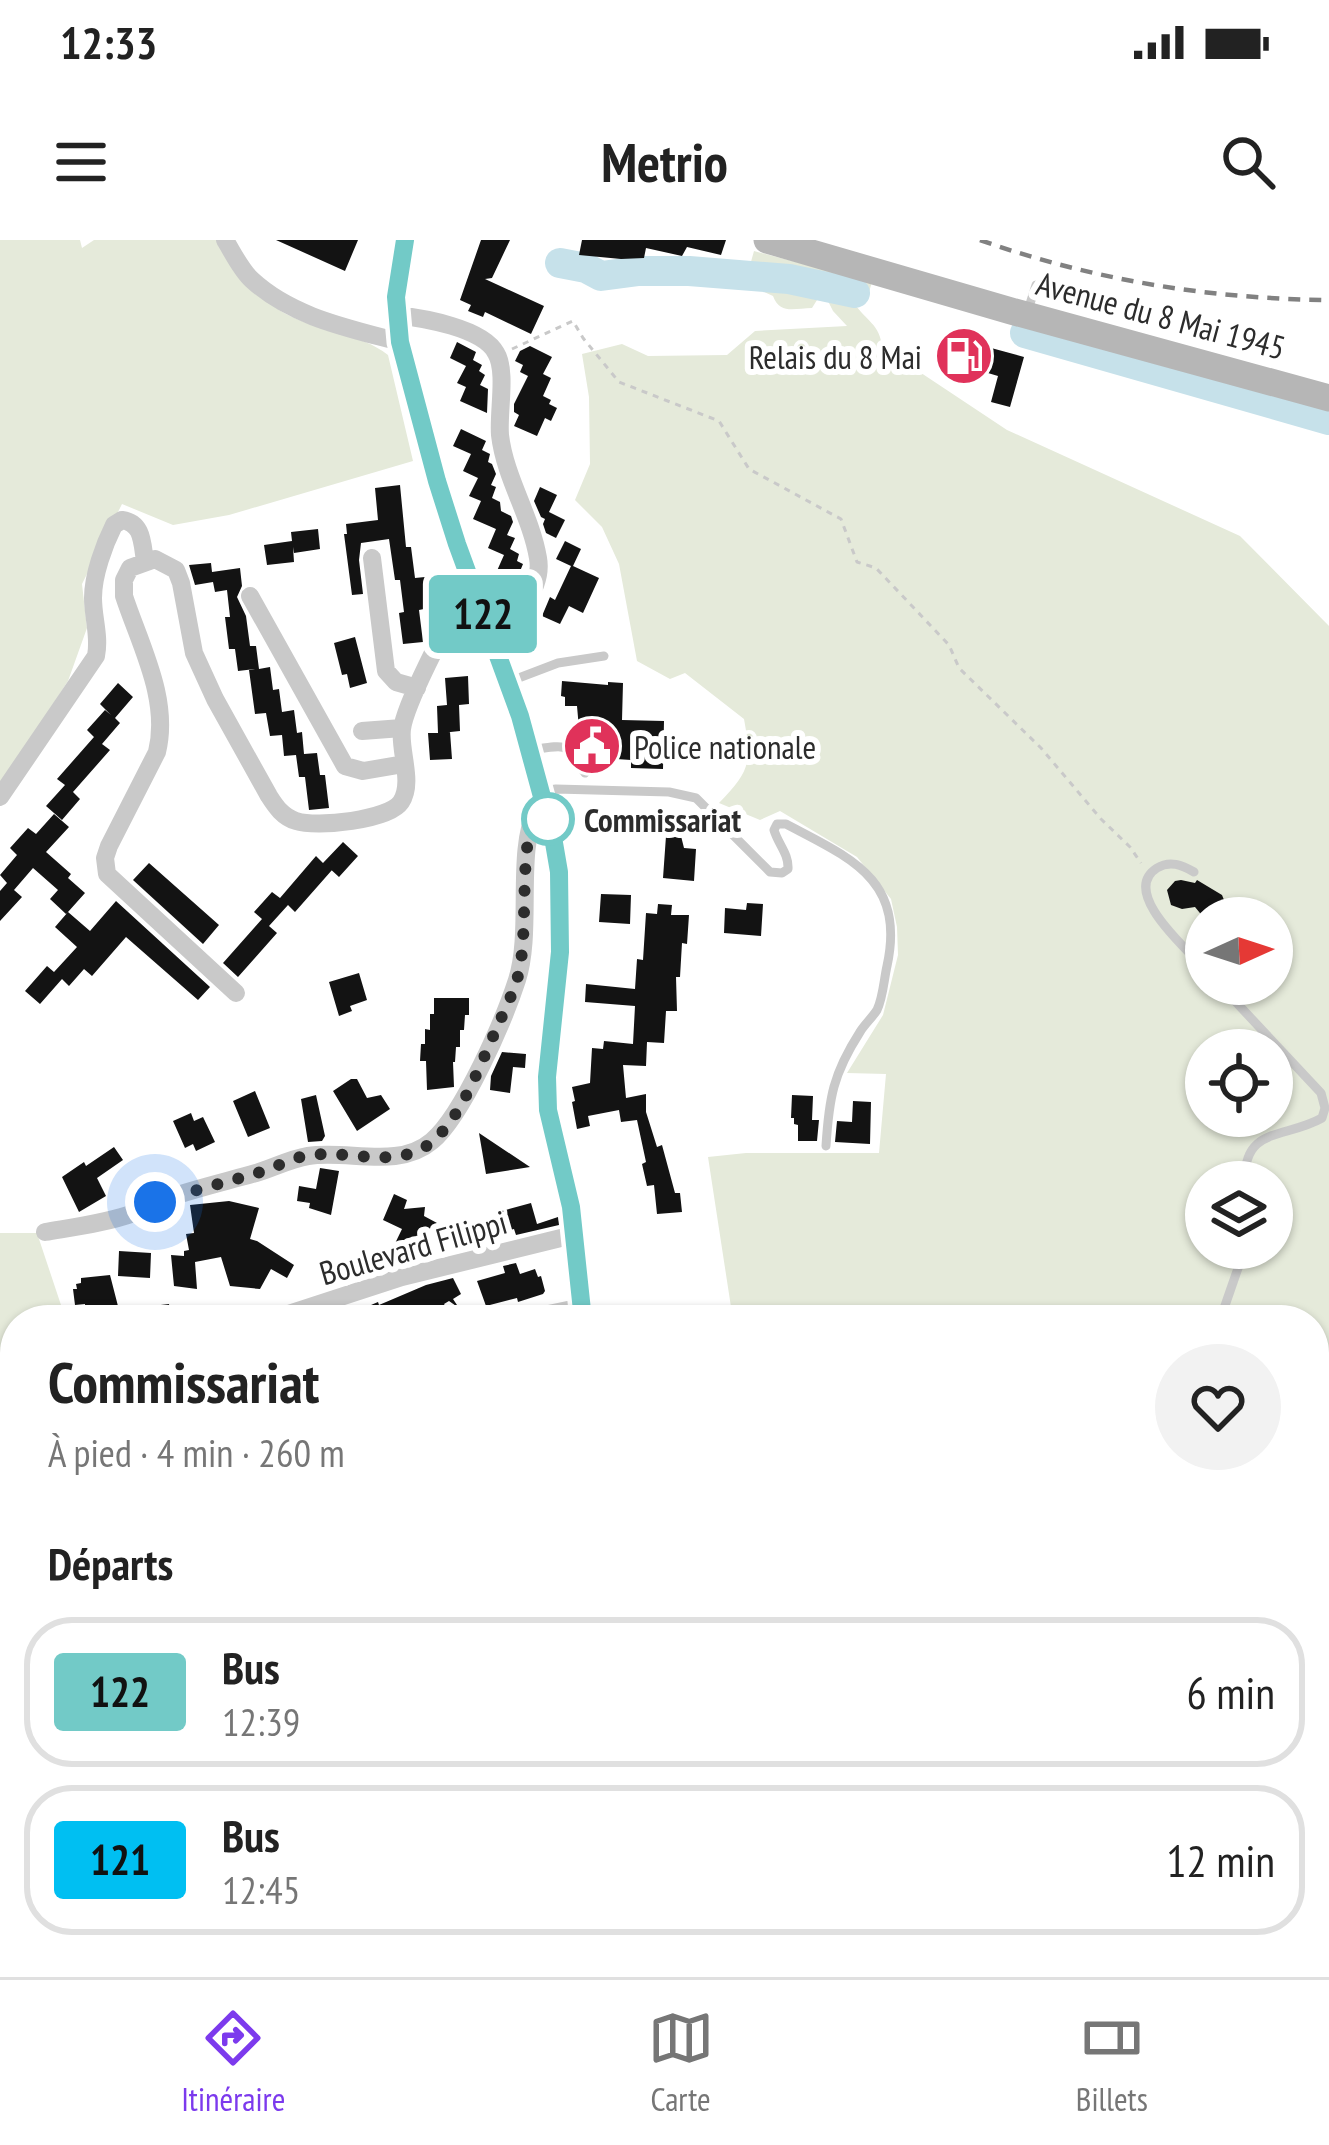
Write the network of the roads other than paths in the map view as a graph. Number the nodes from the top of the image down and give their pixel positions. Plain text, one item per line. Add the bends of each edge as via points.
1 (225, 240) edge
2 (405, 240) edge
3 (767, 240) edge
4 (1036, 285) dead end
5 (396, 315) junction
6 (1027, 315) junction
7 (400, 342) junction
8 (1329, 398) edge
9 (372, 558) dead end
10 (145, 560) junction
11 (476, 594) junction
12 (250, 596) dead end
13 (485, 619) junction
14 (604, 656) dead end
15 (508, 682) junction
16 (417, 688) junction
17 (402, 728) junction
18 (362, 731) dead end
19 (531, 750) junction
20 (404, 764) junction
21 (585, 772) dead end
22 (0, 797) edge
23 (543, 799) junction
24 (1194, 872) dead end
25 (1185, 946) edge
26 (236, 993) dead end
27 (1239, 1005) edge
28 (826, 1146) dead end
29 (1246, 1161) edge
30 (45, 1232) dead end
31 (573, 1234) junction
32 (1238, 1269) edge
33 (317, 1305) edge
34 (581, 1305) edge
35 (1225, 1305) edge

1 - 7 street via 248,278 284,303
2 - 5 street
3 - 6 main road, Avenue du 8 Mai 1945
4 - 6 lane
5 - 7 street
5 - 13 street via 480,337 501,366 500,436 538,580 516,610
6 - 8 main road, Avenue du 8 Mai 1945
7 - 11 street
9 - 16 street via 386,671
10 - 20 street via 176,570 194,653 280,811 318,823 381,816 405,795
10 - 22 street via 139,527 114,525 94,586 96,656
10 - 26 street via 130,568 124,596 159,700 161,735 109,846 107,874
11 - 13 street
11 - 16 street via 458,608
12 - 20 street via 346,766
13 - 15 street
14 - 15 lane
15 - 19 street
16 - 17 street
17 - 18 street
17 - 20 street
19 - 21 lane via 566,747
19 - 23 street
23 - 28 lane via 556,789 696,798 770,872 788,869 774,830 786,824 853,859 873,881 885,900 889,956 878,1010 829,1098
23 - 30 street via 530,832 518,976 471,1085 431,1142 414,1153 301,1157 134,1213
23 - 31 street via 560,906 548,1110
24 - 25 lane via 1166,864 1144,884 1150,906
27 - 29 lane via 1321,1093 1325,1108 1313,1123 1260,1141
31 - 33 street, Boulevard Filippi
31 - 34 street
32 - 35 lane

